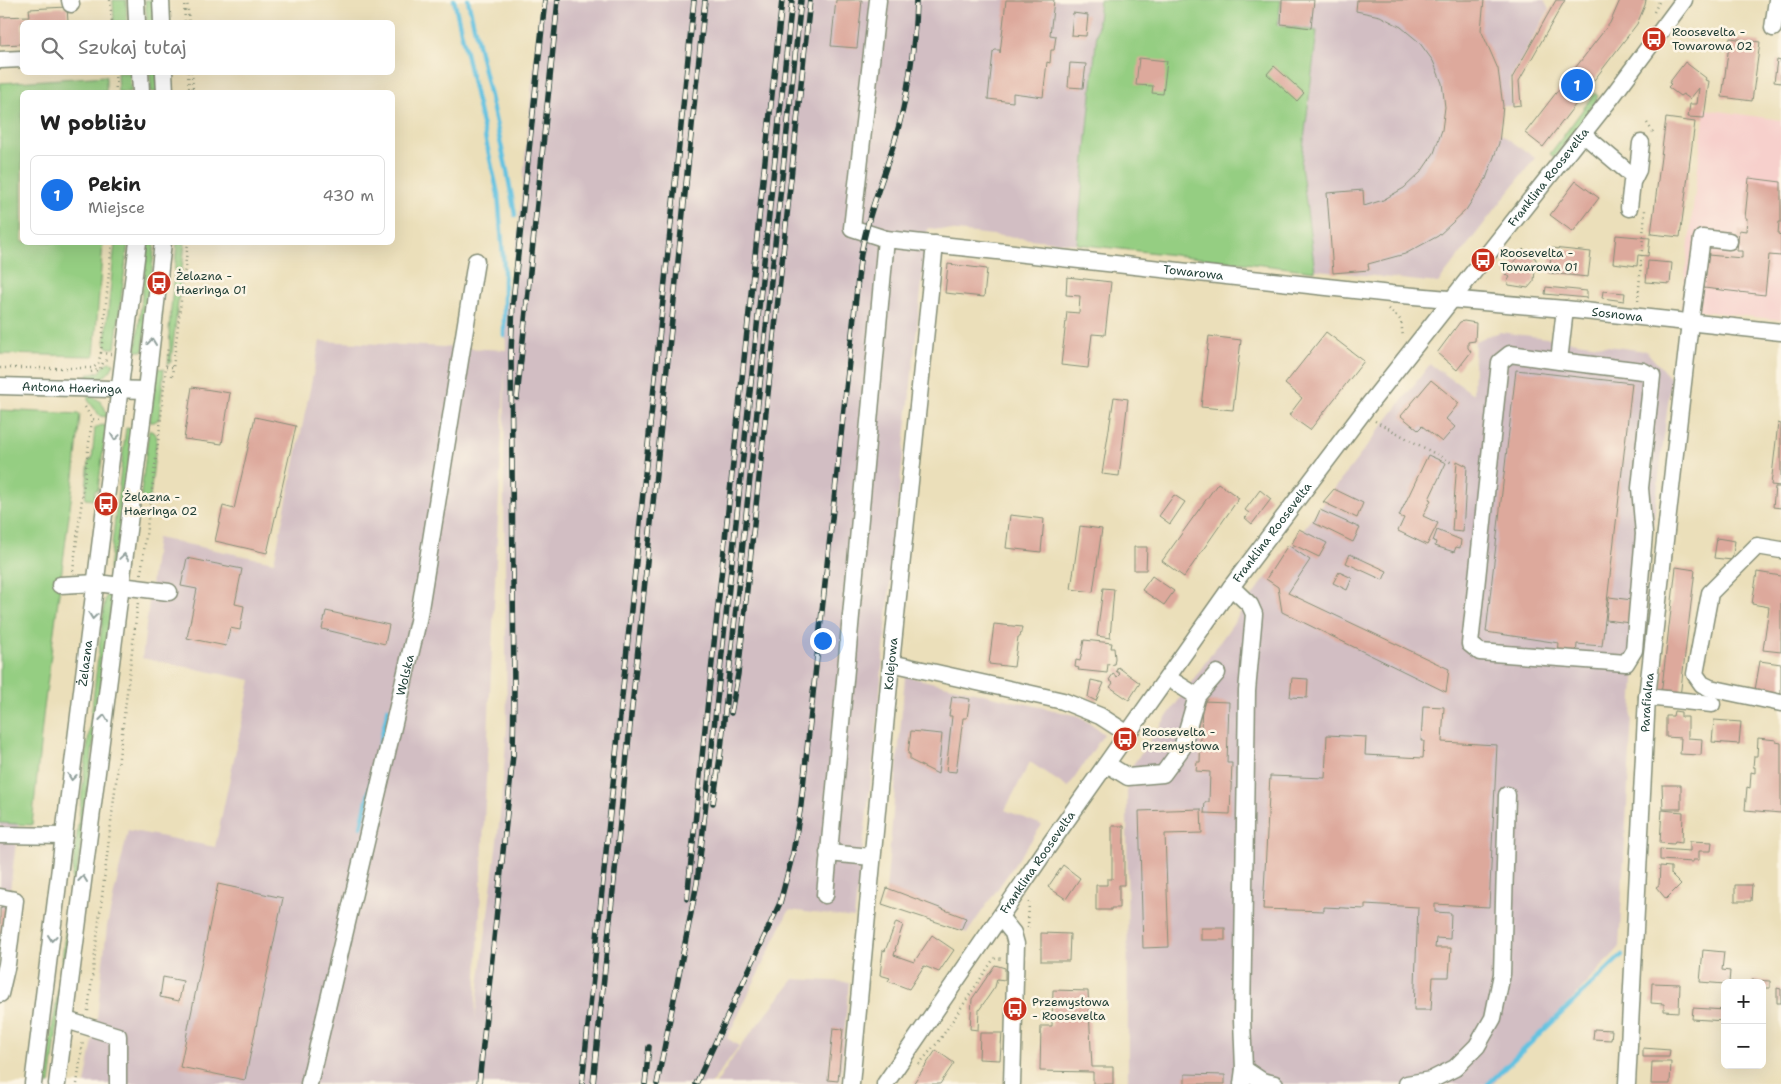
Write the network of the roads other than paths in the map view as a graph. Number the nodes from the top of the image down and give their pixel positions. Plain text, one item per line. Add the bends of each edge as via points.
1 (136, 0) edge
2 (161, 0) edge
3 (878, 0) edge
4 (1684, 0) edge
5 (1776, 0) edge
6 (137, 20) edge
7 (162, 20) edge
8 (1773, 28) dead end
9 (20, 59) edge
10 (0, 60) edge
11 (140, 75) edge
12 (164, 75) edge
13 (141, 90) edge
14 (165, 90) edge
15 (1583, 134) junction
16 (1641, 143) dead end
17 (1634, 177) junction
18 (1629, 208) dead end
19 (886, 239) junction
20 (1729, 241) dead end
21 (935, 244) junction
22 (138, 245) edge
23 (162, 245) edge
24 (476, 261) dead end
25 (1452, 300) junction
26 (1565, 309) junction
27 (1690, 323) junction
28 (1781, 332) edge
29 (1559, 361) junction
30 (0, 386) edge
31 (121, 388) junction
32 (146, 390) junction
33 (1781, 550) edge
34 (96, 583) junction
35 (66, 584) road end
36 (120, 586) junction
37 (1231, 587) junction
38 (169, 592) dead end
39 (891, 663) junction
40 (1217, 673) dead end
41 (1168, 678) junction
42 (1197, 696) junction
43 (1646, 697) junction
44 (1781, 703) edge
45 (1712, 704) dead end
46 (1128, 734) junction
47 (1107, 764) junction
48 (1507, 795) dead end
49 (0, 834) edge
50 (64, 836) junction
51 (828, 853) junction
52 (872, 857) junction
53 (824, 896) dead end
54 (0, 897) edge
55 (1000, 916) junction
56 (0, 994) edge
57 (66, 1020) junction
58 (1243, 1077) edge
59 (31, 1083) edge
60 (58, 1084) edge
61 (118, 1084) edge
62 (309, 1084) edge
63 (851, 1084) edge
64 (885, 1084) edge
65 (1012, 1084) edge
66 (1275, 1084) edge
67 (1407, 1084) edge
68 (1627, 1084) edge

1 - 6 street
2 - 7 street
3 - 19 street, Towarowa via 852,228
4 - 15 street, Franklina Roosevelta
5 - 8 street
9 - 10 street
11 - 13 street
12 - 14 street
15 - 17 street
15 - 25 street, Franklina Roosevelta
16 - 17 street via 1638,170
17 - 18 street
19 - 21 street, Towarowa
19 - 51 street
20 - 27 street, Parafialna via 1702,238
21 - 25 street, Towarowa
21 - 39 street, Kolejowa
22 - 31 street, Żelazna
32 -> 23 street, Żelazna
24 - 62 street, Wolska via 418,620
25 - 26 street, Sosnowa
25 - 37 street, Franklina Roosevelta
26 - 27 street, Sosnowa
26 - 29 street
27 - 28 street, Sosnowa
27 - 43 street, Parafialna
29 - 29 street via 1510,354 1500,362 1470,644 1480,652 1626,663 1634,650 1644,534 1640,488 1652,376 1643,371
30 - 31 street, Antona Haeringa
31 - 32 street, Antona Haeringa
31 -> 34 street, Żelazna
36 -> 32 street, Żelazna
33 - 44 street via 1757,546 1710,593 1695,674 1702,684 1710,688
34 - 35 street
34 - 36 street
34 -> 50 street, Żelazna
36 - 38 street
57 -> 36 street, Żelazna
37 - 41 street, Franklina Roosevelta
37 - 58 street via 1250,605 1254,614 1246,691
39 - 46 street via 1063,702 1100,716
39 - 52 street, Kolejowa
40 - 42 street
41 - 42 street
41 - 46 street, Franklina Roosevelta
42 - 47 street via 1182,748 1164,774 1128,777
43 - 45 street
43 - 68 street, Parafialna
46 - 47 street, Franklina Roosevelta
47 - 55 street, Franklina Roosevelta
48 - 67 street via 1502,974 1494,1018 1477,1046 1455,1068 1431,1080
49 - 50 street
50 -> 59 street, Żelazna
51 - 52 street
51 - 53 street
52 - 63 street, Kolejowa
54 - 56 street via 15,900
55 - 64 street, Franklina Roosevelta
55 - 65 street via 1013,933 1016,944
57 - 60 street, Żelazna
57 - 61 street via 118,1036
58 - 66 street

